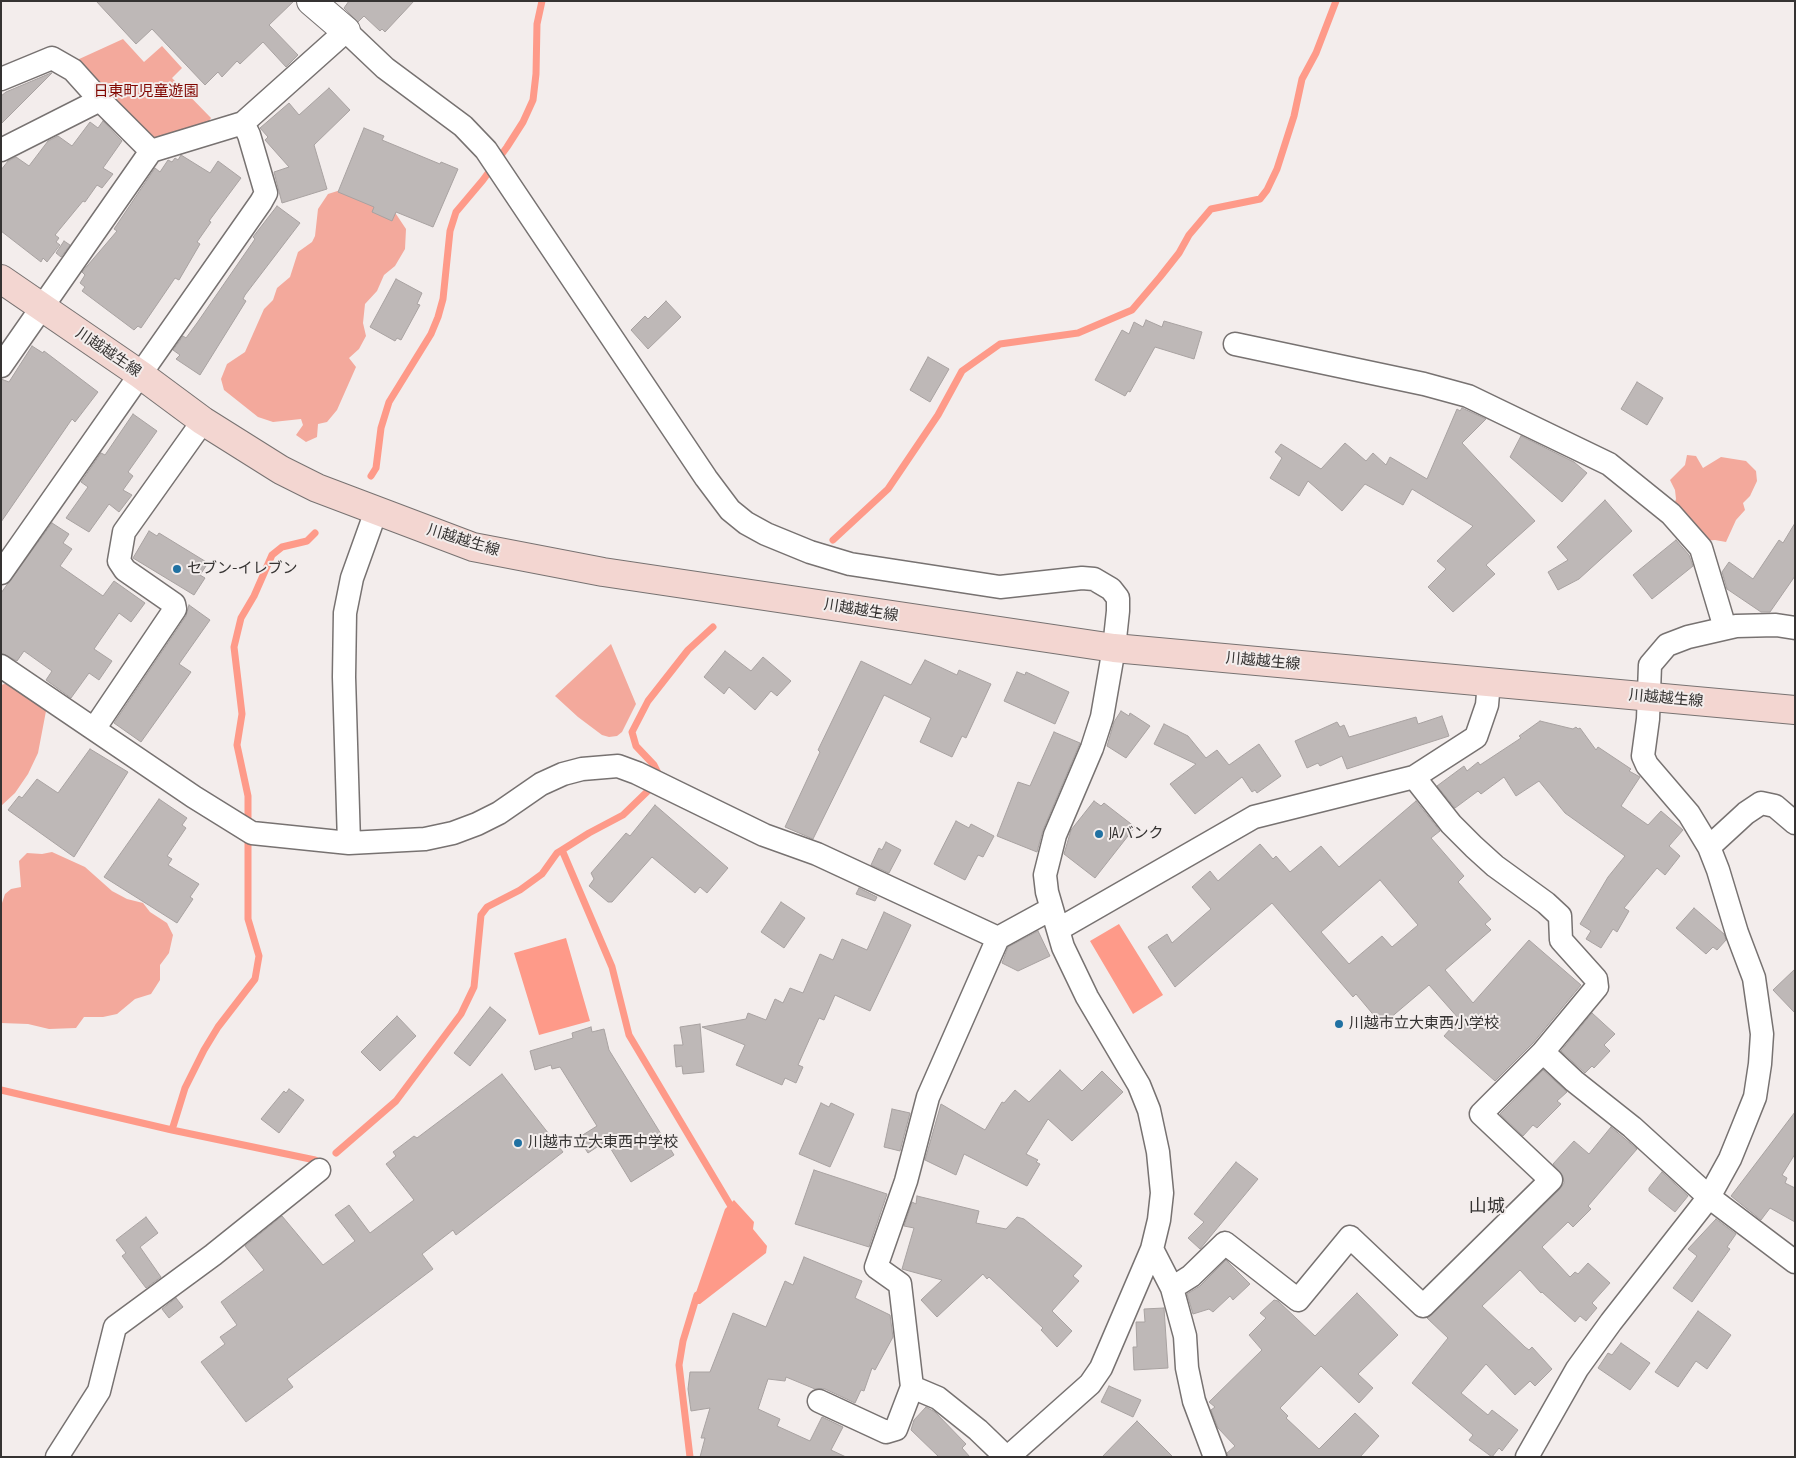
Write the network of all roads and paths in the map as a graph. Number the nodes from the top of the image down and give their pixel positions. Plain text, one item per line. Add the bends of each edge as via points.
1 (311, 1) edge
2 (346, 31) junction
3 (1, 79) edge
4 (100, 100) junction
5 (243, 123) junction
6 (1, 150) edge
7 (151, 151) junction
8 (1, 279) edge
9 (42, 308) junction
10 (1235, 344) dead end
11 (1, 366) edge
12 (141, 375) junction
13 (203, 422) junction
14 (376, 511) junction
15 (1, 573) edge
16 (1726, 628) junction
17 (1795, 628) edge
18 (1114, 648) junction
19 (1, 666) edge
20 (1488, 682) junction
21 (1649, 698) junction
22 (1795, 710) edge
23 (94, 729) junction
24 (1414, 777) junction
25 (1795, 823) edge
26 (349, 843) junction
27 (1709, 847) junction
28 (1055, 919) junction
29 (998, 938) junction
30 (1543, 1052) junction
31 (319, 1170) dead end
32 (1709, 1197) junction
33 (1152, 1249) junction
34 (1795, 1262) edge
35 (1172, 1288) junction
36 (912, 1387) junction
37 (819, 1401) dead end
38 (56, 1457) edge
39 (1007, 1457) edge
40 (1215, 1457) edge
41 (1527, 1457) edge

1 - 2 street
2 - 5 street
2 - 18 street via 385,68 463,126 486,150 706,478 730,510 746,523 766,534 850,564 926,577 1000,587 1094,579 1111,588 1118,598
3 - 4 street via 52,58 73,70
4 - 6 street
4 - 7 street
5 - 7 street
5 - 12 street via 266,193
7 - 9 street
8 - 9 main road, 川越越生線
9 - 11 street
9 - 12 main road, 川越越生線
10 - 16 street via 1468,396 1609,464 1671,514 1701,548
12 - 13 main road, 川越越生線
12 - 15 street
13 - 14 main road, 川越越生線 via 281,470
13 - 23 street via 124,532 119,561 125,570 174,604 176,609
14 - 18 main road, 川越越生線 via 473,547 537,561
14 - 26 street via 352,578 344,613
16 - 17 street via 1776,625
16 - 21 street via 1667,645 1650,665
18 - 20 main road, 川越越生線
18 - 28 street via 1102,717 1048,857 1045,875
19 - 23 street
20 - 21 main road, 川越越生線
20 - 24 street via 1486,705 1476,737
21 - 22 main road, 川越越生線
21 - 27 street via 1644,743 1647,765 1689,814
23 - 26 street via 247,830
24 - 28 street via 1254,817
24 - 30 street via 1474,847 1560,916 1561,940 1596,979 1597,987
25 - 27 street via 1775,806 1761,804 1746,813
26 - 29 street via 387,843 453,834 499,813 541,784 582,769 612,766 637,773 764,835 817,854
27 - 32 street via 1754,978 1762,1034 1755,1097 1730,1159
28 - 29 street
28 - 33 street via 1063,947 1087,997 1139,1085 1149,1110 1162,1193
29 - 36 street via 928,1097 906,1181 876,1267 900,1284
30 - 32 street
30 - 35 street via 1481,1114 1551,1180 1423,1306 1350,1237 1298,1300 1225,1243 1191,1276
31 - 38 street via 213,1255 115,1327 99,1390
32 - 34 street
32 - 41 street via 1577,1369
33 - 35 street
33 - 39 street via 1112,1346 1096,1376
35 - 40 street via 1185,1336 1194,1401
36 - 37 street via 896,1429 889,1432
36 - 39 street via 932,1395 956,1411

